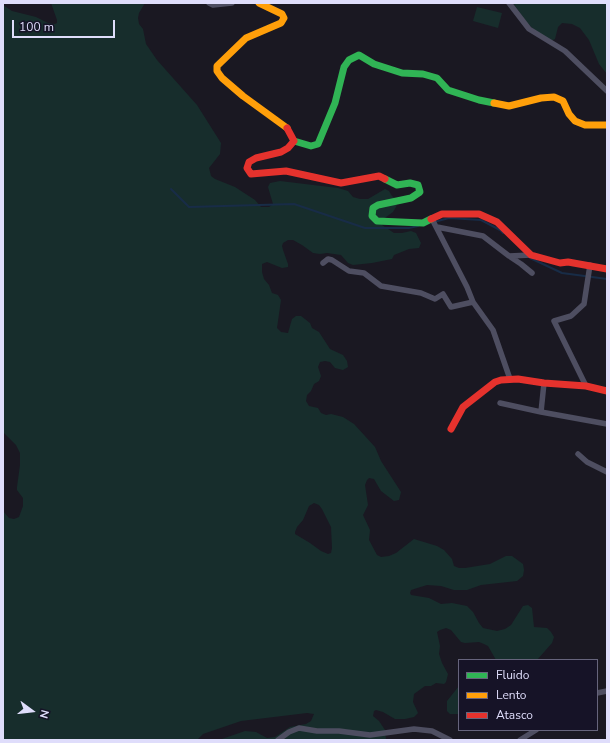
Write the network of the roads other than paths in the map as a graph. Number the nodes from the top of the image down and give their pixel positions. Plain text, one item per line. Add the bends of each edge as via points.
1 (209, 3) edge
2 (232, 3) edge
3 (259, 3) edge
4 (509, 3) edge
5 (607, 91) edge
6 (607, 124) edge
7 (294, 141) junction
8 (432, 219) junction
9 (437, 227) junction
10 (531, 255) junction
11 (508, 256) junction
12 (323, 263) dead end
13 (590, 265) junction
14 (607, 268) edge
15 (532, 273) dead end
16 (473, 302) junction
17 (510, 379) junction
18 (544, 383) junction
19 (586, 386) junction
20 (607, 390) edge
21 (500, 402) dead end
22 (541, 412) junction
23 (607, 424) edge
24 (451, 429) dead end
25 (578, 454) dead end
26 (607, 472) edge
27 (534, 731) edge
28 (278, 740) edge
29 (450, 740) edge
30 (520, 740) edge

1 - 2 street
3 - 7 street via 282,14 284,18 281,23 246,38 217,66 217,72 243,96 287,127
4 - 5 street via 529,29 565,52
6 - 7 street via 585,125 575,121 563,101 554,97 508,106 479,100 448,90 437,78 383,68 359,55 349,60 344,67 336,103 318,144 311,146
7 - 8 street via 281,152 256,158 247,168 251,174 286,171 341,182 379,176 397,185 418,185 420,192 411,198 378,204 373,208 372,216 377,222 423,223
8 - 9 street
8 - 10 street via 442,214 479,214 497,222
9 - 11 street via 483,236
9 - 16 street
10 - 11 street
10 - 13 street via 560,262
11 - 15 street
12 - 16 street via 328,259 332,260 349,271 364,273 381,286 421,293 435,299 443,294 451,307
13 - 14 street
13 - 19 street via 584,304 571,316 554,321
16 - 17 street via 493,330
17 - 18 street
17 - 24 street via 495,382 464,407
18 - 19 street
18 - 22 street
19 - 20 street
21 - 22 street
22 - 23 street
25 - 26 street
27 - 30 street
28 - 29 street via 299,728 370,735 414,729 432,731

